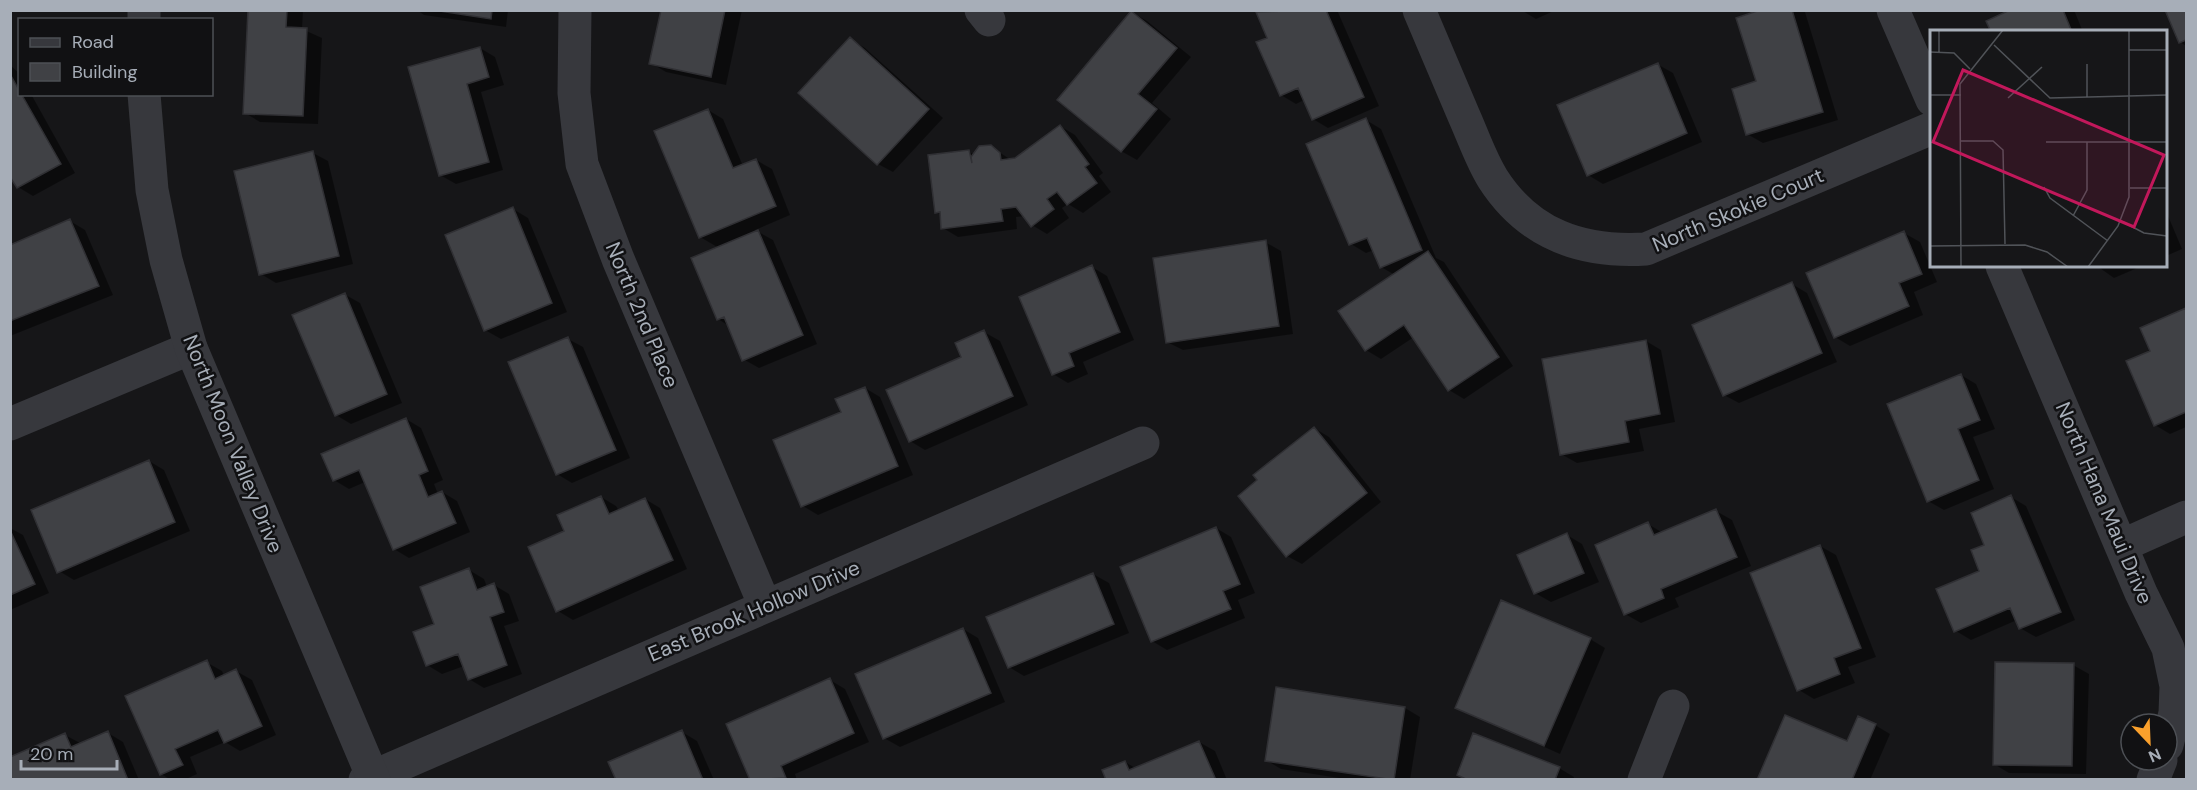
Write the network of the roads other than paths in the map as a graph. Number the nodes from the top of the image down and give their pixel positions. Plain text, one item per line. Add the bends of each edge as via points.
1 (575, 10) edge
2 (1419, 10) edge
3 (1893, 10) edge
4 (1930, 95) edge
5 (144, 96) edge
6 (1930, 129) edge
7 (2002, 267) edge
8 (191, 348) junction
9 (10, 424) edge
10 (1143, 443) dead end
11 (2187, 517) edge
12 (2121, 546) junction
13 (765, 606) junction
14 (1673, 706) dead end
15 (2175, 712) edge
16 (371, 778) edge
17 (1644, 780) edge

1 - 13 street, North 2nd Place via 574,93 582,164 618,259
2 - 6 street, North Skokie Court via 1491,177 1511,204 1539,226 1585,246 1614,251 1646,249
3 - 4 street
5 - 8 street, North Moon Valley Drive via 152,190 166,260
7 - 12 street, North Hana Maui Drive
8 - 9 street
8 - 16 street, North Moon Valley Drive
10 - 13 street, East Brook Hollow Drive
11 - 12 street
12 - 15 street, North Hana Maui Drive via 2168,648 2176,686
13 - 16 street, East Brook Hollow Drive
14 - 17 street

